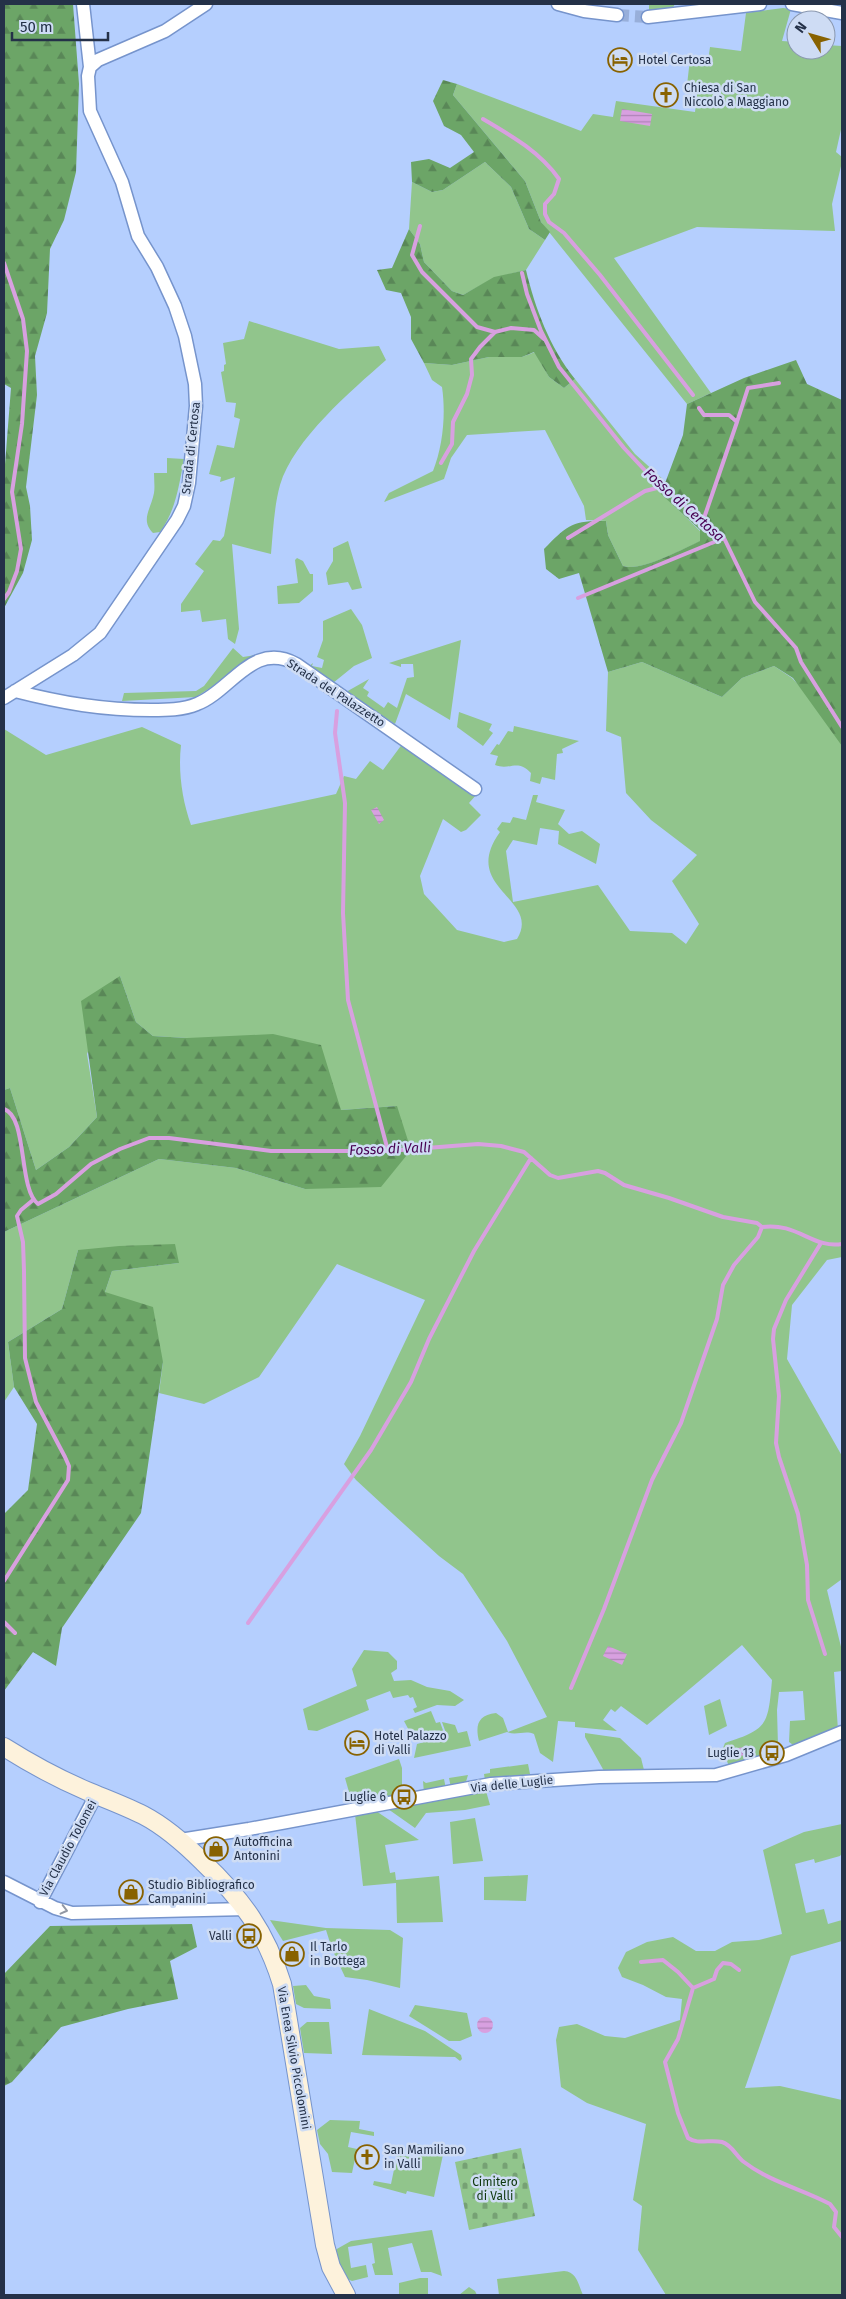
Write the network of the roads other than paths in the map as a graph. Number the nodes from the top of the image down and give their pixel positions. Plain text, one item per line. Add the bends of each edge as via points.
1 (83, 4) edge
2 (206, 4) edge
3 (558, 4) edge
4 (760, 4) edge
5 (792, 4) edge
6 (842, 12) edge
7 (617, 15) tunnel mouth
8 (648, 17) tunnel mouth
9 (90, 67) junction
10 (15, 691) junction
11 (4, 698) edge
12 (476, 789) dead end
13 (842, 1732) edge
14 (4, 1747) edge
15 (96, 1795) junction
16 (180, 1840) junction
17 (4, 1882) edge
18 (40, 1902) junction
19 (247, 1909) junction
20 (346, 2295) edge

1 - 9 street, Strada di Certosa
2 - 9 street via 166,31 104,56
3 - 7 street
4 - 8 street
5 - 6 street
9 - 10 street, Strada di Certosa via 88,96 93,119 122,182 138,236 164,281 187,344 196,406 189,483 177,520 100,633 73,655
10 - 11 street, Strada di Certosa
10 - 12 street, Strada del Palazzetto via 110,710 181,708 209,698 231,678 251,666 271,658 281,658 296,664 378,719
13 - 16 street, Via delle Luglie via 794,1752 716,1775 491,1784
14 - 15 main road, Via Enea Silvio Piccolomini
15 - 16 main road, Via Enea Silvio Piccolomini via 142,1814
15 - 18 street, Via Claudio Tolomei
16 - 19 main road, Via Enea Silvio Piccolomini
17 - 18 street
18 -> 19 street via 72,1913
19 - 20 main road, Via Enea Silvio Piccolomini via 267,1944 282,1984 326,2245 331,2267

